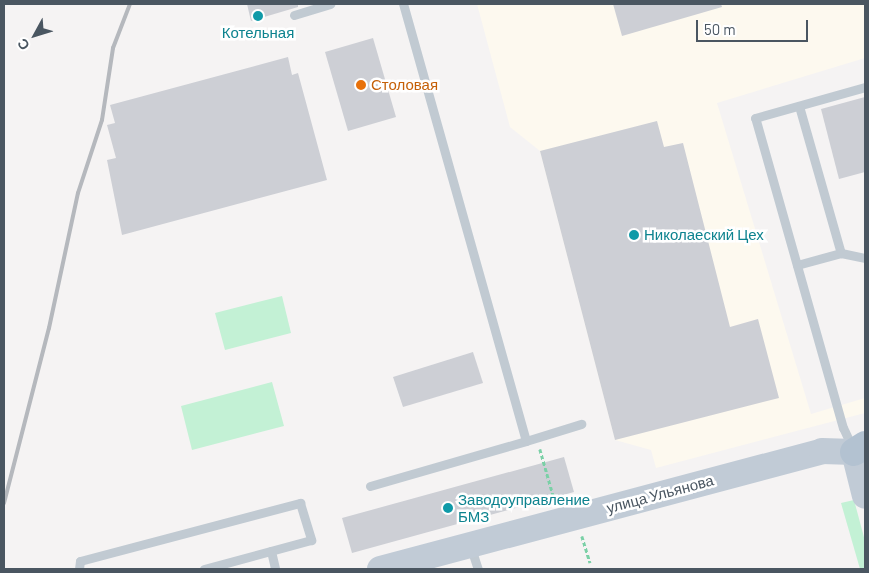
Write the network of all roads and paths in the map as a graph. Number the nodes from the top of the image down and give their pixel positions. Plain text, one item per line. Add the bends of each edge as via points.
1 (330, 4) edge
2 (404, 4) edge
3 (294, 15) dead end
4 (865, 87) edge
5 (799, 106) junction
6 (841, 253) junction
7 (865, 258) edge
8 (797, 265) junction
9 (581, 424) dead end
10 (526, 441) junction
11 (861, 449) edge
12 (370, 486) dead end
13 (865, 496) edge
14 (270, 551) junction
15 (474, 558) edge
16 (79, 569) edge
17 (204, 569) edge
18 (275, 569) edge
19 (380, 569) edge

1 - 3 lane
2 - 10 lane
4 - 5 lane
5 - 6 lane
5 - 8 lane via 755,118
6 - 7 lane
6 - 8 lane
8 - 11 lane via 843,428
9 - 10 lane
10 - 12 lane
11 - 13 main road
11 - 15 main road, улица Ульянова via 822,452 600,510
14 - 16 lane via 311,540 300,503 80,561
14 - 17 lane
14 - 18 lane
15 - 19 main road, улица Ульянова

